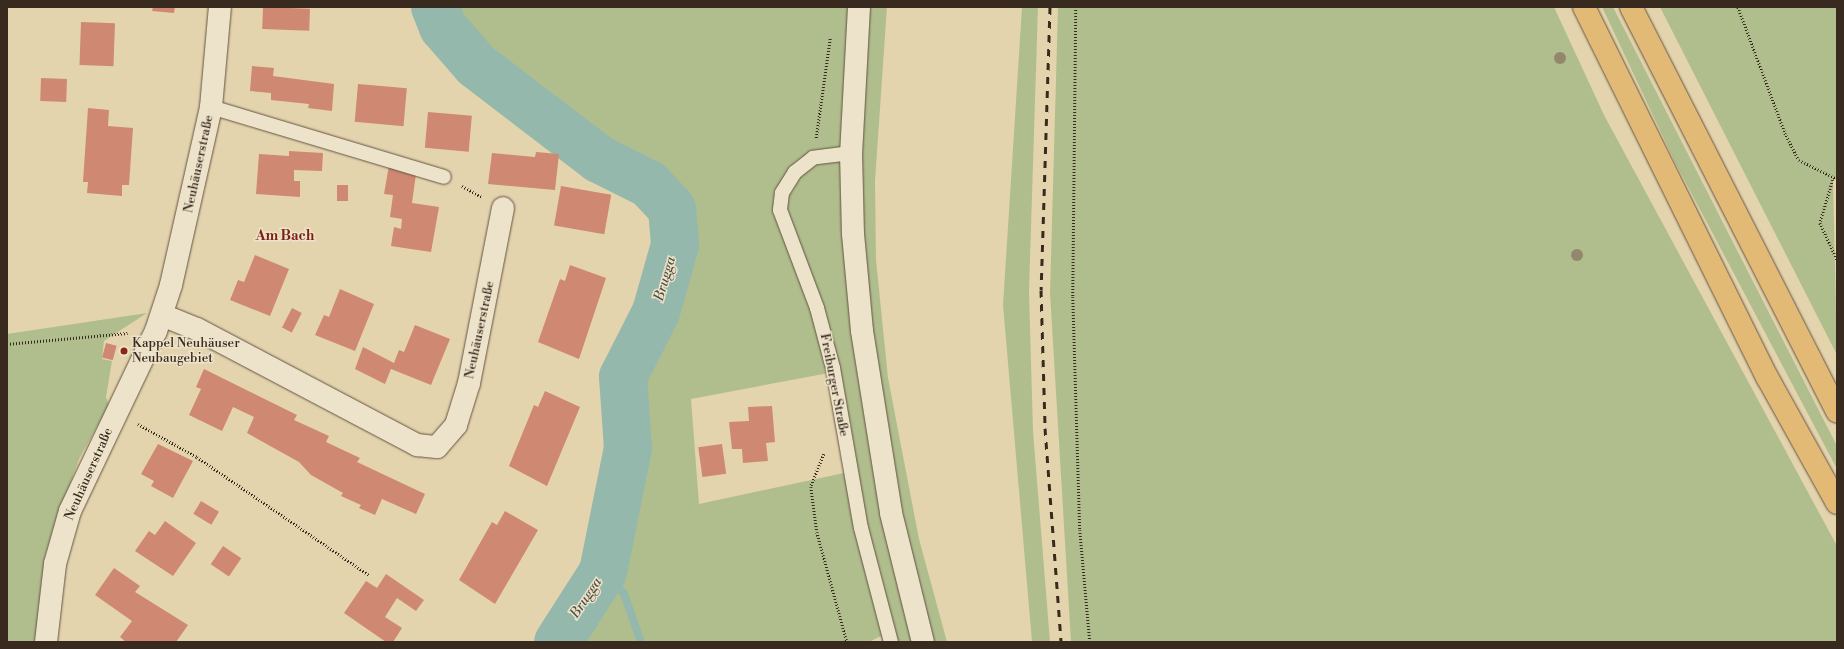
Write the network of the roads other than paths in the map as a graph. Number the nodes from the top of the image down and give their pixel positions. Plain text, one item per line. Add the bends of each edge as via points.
1 (220, 7) edge
2 (859, 7) edge
3 (1584, 7) edge
4 (1631, 7) edge
5 (211, 107) junction
6 (851, 153) junction
7 (444, 177) road end
8 (503, 208) road end
9 (159, 323) junction
10 (1837, 412) edge
11 (1837, 503) edge
12 (46, 642) edge
13 (890, 642) edge
14 (923, 642) edge

1 - 5 street, Neuhäuserstraße
2 - 6 street
3 - 11 highway via 1767,377
4 - 10 highway
5 - 7 lane, Neuhäuserstraße
5 - 9 street, Neuhäuserstraße
6 - 13 lane, Freiburger Straße via 812,158 795,172 782,193 780,210 817,308 833,368 861,528
6 - 14 street via 853,234 873,416 891,513
8 - 9 street, Neuhäuserstraße via 469,383 456,425 437,447 417,445 197,329
9 - 12 street, Neuhäuserstraße via 70,511 55,564

